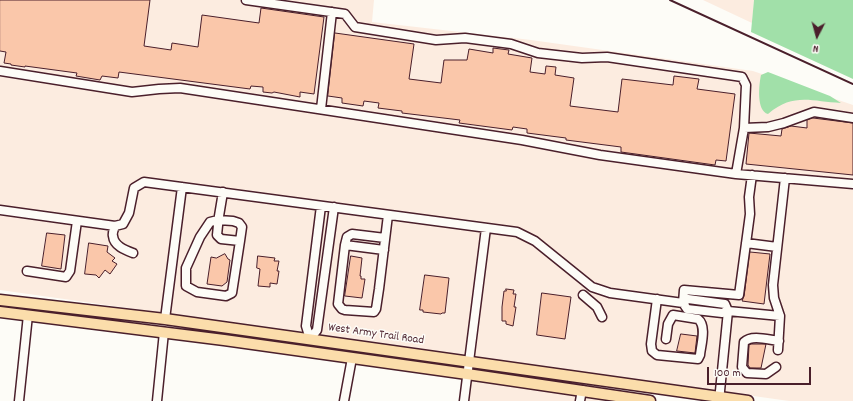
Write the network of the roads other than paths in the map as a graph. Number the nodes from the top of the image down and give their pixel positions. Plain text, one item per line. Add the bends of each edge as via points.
1 (246, 0) edge
2 (332, 12) junction
3 (0, 72) edge
4 (320, 109) junction
5 (853, 118) edge
6 (744, 128) junction
7 (736, 174) junction
8 (752, 175) junction
9 (784, 178) junction
10 (853, 184) edge
11 (182, 187) junction
12 (223, 192) junction
13 (321, 206) junction
14 (334, 207) junction
15 (0, 210) edge
16 (388, 215) junction
17 (218, 220) junction
18 (77, 221) junction
19 (115, 226) junction
20 (486, 228) junction
21 (385, 238) junction
22 (240, 241) junction
23 (746, 243) junction
24 (345, 246) junction
25 (777, 247) junction
26 (384, 250) junction
27 (133, 252) dead end
28 (27, 271) dead end
29 (583, 295) dead end
30 (657, 299) junction
31 (0, 300) edge
32 (683, 303) junction
33 (728, 311) junction
34 (0, 312) edge
35 (28, 315) junction
36 (780, 316) junction
37 (602, 317) dead end
38 (165, 319) junction
39 (150, 330) junction
40 (164, 332) junction
41 (310, 339) junction
42 (666, 339) dead end
43 (779, 341) junction
44 (778, 350) dead end
45 (307, 352) junction
46 (352, 358) junction
47 (468, 361) junction
48 (776, 367) dead end
49 (467, 374) junction
50 (582, 390) junction
51 (719, 399) edge
52 (19, 401) edge
53 (157, 401) edge
54 (344, 401) edge
55 (464, 401) edge
56 (580, 401) edge
57 (648, 401) edge
58 (748, 401) edge

1 - 2 street
2 - 4 street
2 - 6 street via 345,14 355,27 436,40 465,38 511,44 538,53 582,58 607,57 742,77 746,85
3 - 4 street via 132,92 180,88
4 - 7 street
5 - 6 street via 814,112 768,127
6 - 7 street
7 - 8 street
8 - 9 street
8 - 23 street
9 - 10 street
9 - 25 street
11 - 12 street
11 - 19 street via 144,182 134,188 129,213 123,224
11 - 38 street
12 - 13 street
12 - 17 street
13 - 14 street
13 - 41 street via 306,326
14 - 16 street
14 - 41 street via 317,330
15 - 18 street
16 - 20 street
16 - 21 street
17 - 22 street via 217,235 221,239
17 - 22 street via 239,223 242,227
17 - 22 street via 210,222 200,237 186,268 186,286 197,292 226,296 232,293
18 - 19 street
18 - 28 street via 70,271 66,277
19 - 27 street via 113,236 116,244 124,250
20 - 30 street via 517,232 528,237 592,287 610,293
20 - 47 street
21 - 24 street via 352,234 347,237
21 - 26 street
23 - 25 street
23 - 32 street via 739,295 684,290
24 - 26 street
24 - 26 street via 338,304 345,310 374,312 376,309
25 - 36 street via 773,285
29 - 37 street via 597,307
30 - 32 street
30 - 42 street via 651,344 652,351 657,354 698,359 701,321 673,315 668,324
31 - 38 main road, West Army Trail Road
32 - 33 street via 688,299 724,304
33 - 36 street
33 - 51 street
34 - 35 main road
35 - 39 main road
35 - 52 street
36 - 43 street
38 - 39 main road
38 - 41 main road, West Army Trail Road
39 - 40 main road
40 - 45 main road
40 - 53 street
41 - 45 main road
41 - 47 main road, West Army Trail Road
43 - 44 street
43 - 48 street via 756,338 744,342 742,367 747,373 766,374
45 - 46 main road
46 - 49 main road
46 - 54 street
47 - 49 street
47 - 51 main road, West Army Trail Road
49 - 50 main road
49 - 55 street
50 - 56 street
50 - 57 main road
51 - 58 main road, West Army Trail Road

